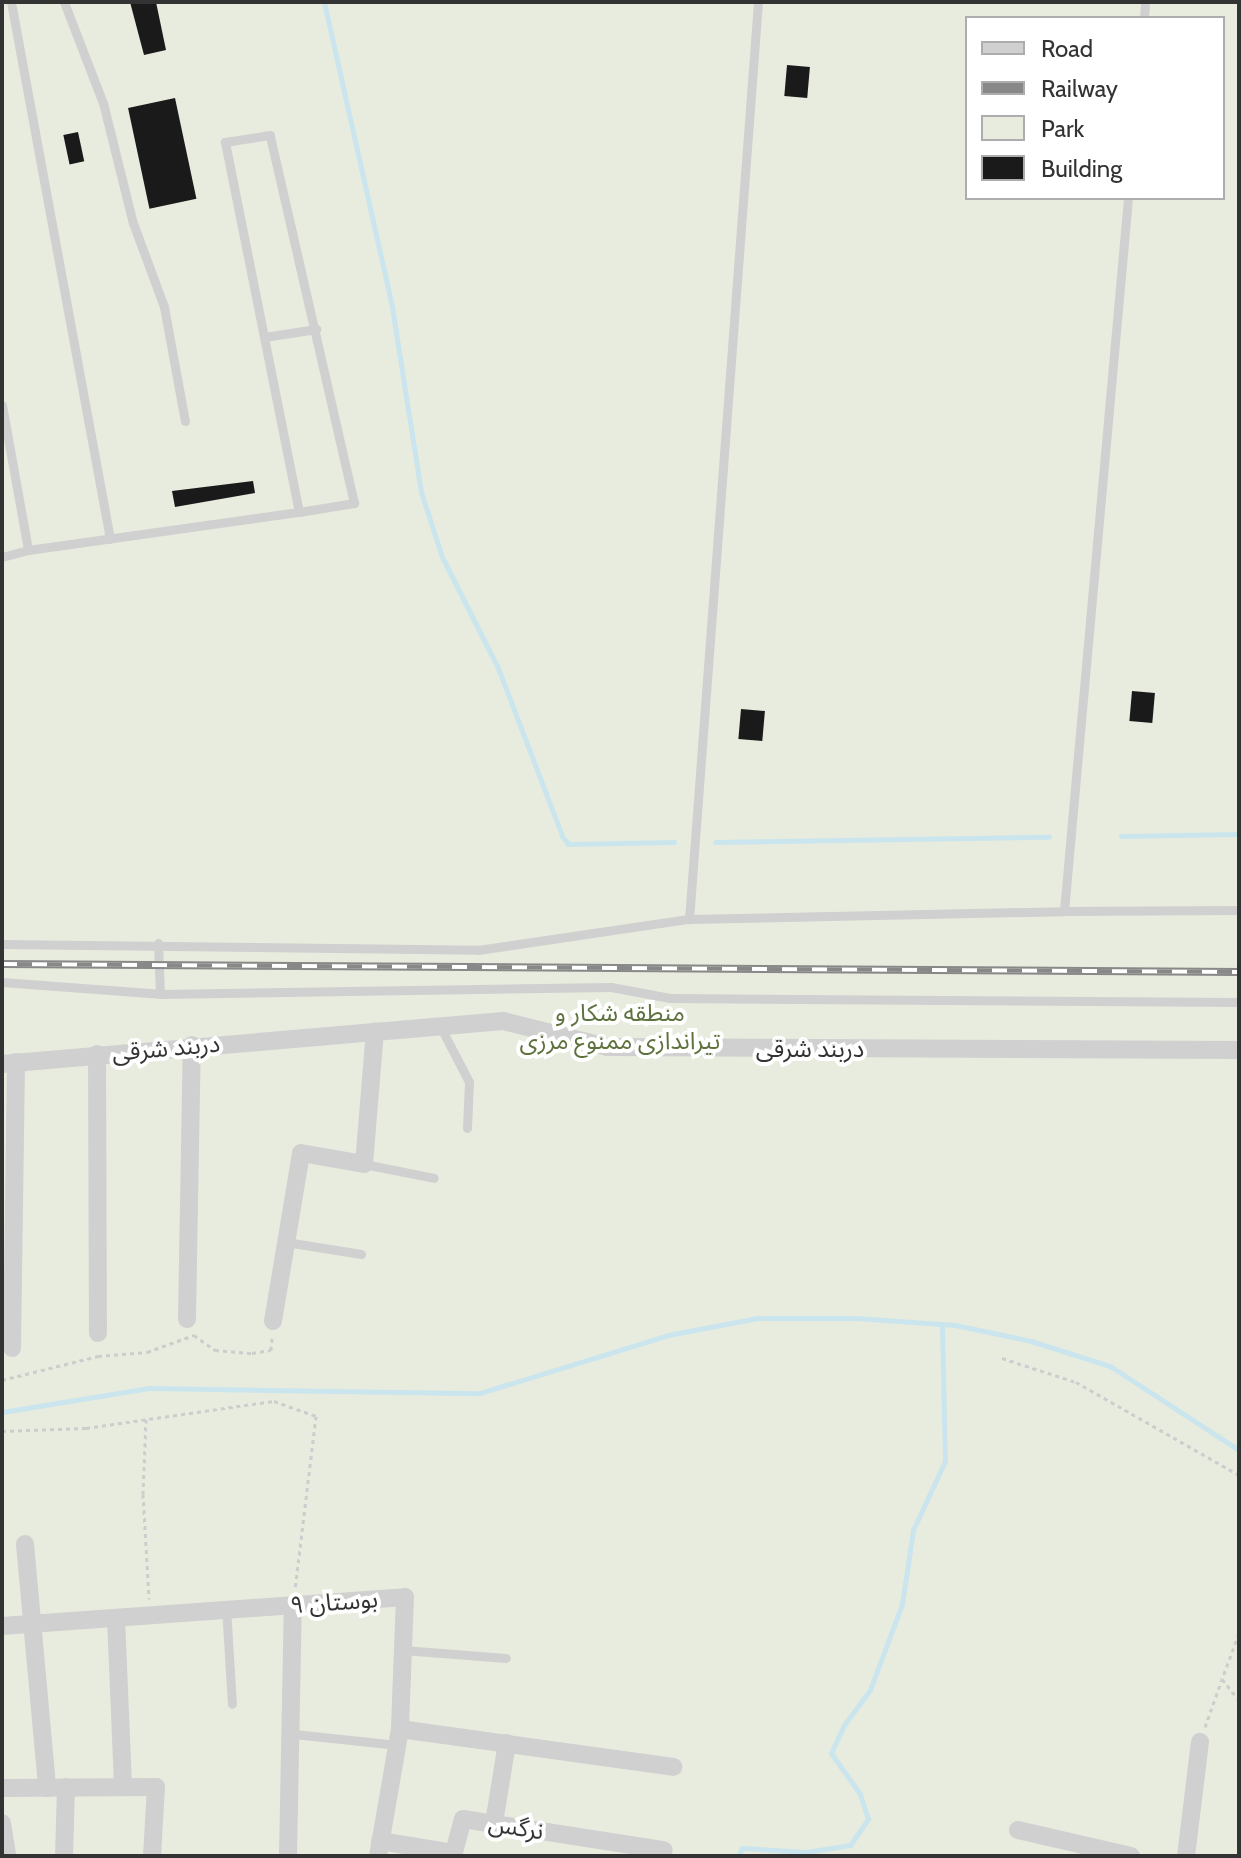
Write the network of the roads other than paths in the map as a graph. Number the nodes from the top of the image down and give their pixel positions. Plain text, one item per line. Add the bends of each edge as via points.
1 (11, 2) edge
2 (64, 2) edge
3 (758, 2) edge
4 (1128, 200) edge
5 (316, 329) junction
6 (264, 337) junction
7 (2, 405) edge
8 (185, 421) dead end
9 (299, 512) junction
10 (110, 539) junction
11 (28, 550) junction
12 (2, 557) edge
13 (1239, 910) edge
14 (1064, 911) junction
15 (689, 919) junction
16 (158, 943) junction
17 (2, 944) edge
18 (2, 982) edge
19 (160, 994) junction
20 (1239, 1002) edge
21 (440, 1026) junction
22 (375, 1031) junction
23 (192, 1045) junction
24 (1239, 1050) edge
25 (97, 1054) junction
26 (9, 1063) edge
27 (467, 1128) dead end
28 (364, 1164) junction
29 (434, 1178) dead end
30 (286, 1242) junction
31 (361, 1254) dead end
32 (187, 1319) dead end
33 (273, 1321) road end
34 (98, 1333) dead end
35 (12, 1348) dead end
36 (25, 1544) dead end
37 (293, 1606) junction
38 (226, 1607) junction
39 (116, 1618) junction
40 (35, 1624) junction
41 (2, 1626) edge
42 (403, 1650) junction
43 (506, 1658) dead end
44 (232, 1704) dead end
45 (294, 1734) junction
46 (398, 1737) junction
47 (1200, 1742) road end
48 (507, 1743) junction
49 (673, 1767) dead end
50 (123, 1787) junction
51 (2, 1788) edge
52 (56, 1788) junction
53 (2, 1823) edge
54 (494, 1823) junction
55 (1018, 1830) dead end
56 (379, 1849) edge
57 (664, 1850) dead end
58 (453, 1855) edge
59 (7, 1856) edge
60 (64, 1856) edge
61 (152, 1856) edge
62 (288, 1856) edge
63 (1131, 1856) edge
64 (1186, 1856) edge

1 - 10 lane
2 - 8 lane via 103,103 133,223 164,307
3 - 15 lane
4 - 14 lane
5 - 6 lane
5 - 6 lane via 270,135 225,142
5 - 9 lane via 354,503
6 - 9 lane
7 - 11 lane
9 - 10 lane
10 - 11 lane
11 - 12 lane
13 - 14 lane
14 - 15 lane
15 - 16 lane via 478,950
16 - 17 lane
16 - 19 lane
18 - 19 lane
19 - 20 lane via 611,987 670,998
21 - 22 street, دربند شرقی
21 - 24 street, دربند شرقی via 503,1021 607,1047
21 - 27 lane via 469,1082
22 - 23 street, دربند شرقی
22 - 28 street
23 - 25 street, دربند شرقی
23 - 32 street
25 - 26 street, دربند شرقی
25 - 34 street
26 - 35 street
28 - 29 lane
28 - 30 street via 301,1153
30 - 31 lane
30 - 33 street
36 - 40 street
37 - 38 street, بوستان ۹
37 - 42 street, بوستان ۹ via 405,1597
37 - 45 street
38 - 39 street, بوستان ۹
38 - 44 lane
39 - 40 street, بوستان ۹
39 - 50 street
40 - 41 street, بوستان ۹
40 - 52 street
42 - 43 lane
42 - 46 street, بوستان ۹
45 - 46 lane
45 - 62 street
46 - 48 street
46 - 56 street, بوستان ۹
47 - 64 street
48 - 49 street
48 - 54 street
50 - 52 street
50 - 61 street via 156,1787
51 - 52 street
52 - 60 street
53 - 59 street
54 - 57 street, نرگس
54 - 58 street, نرگس via 463,1819
55 - 63 street
56 - 58 street

